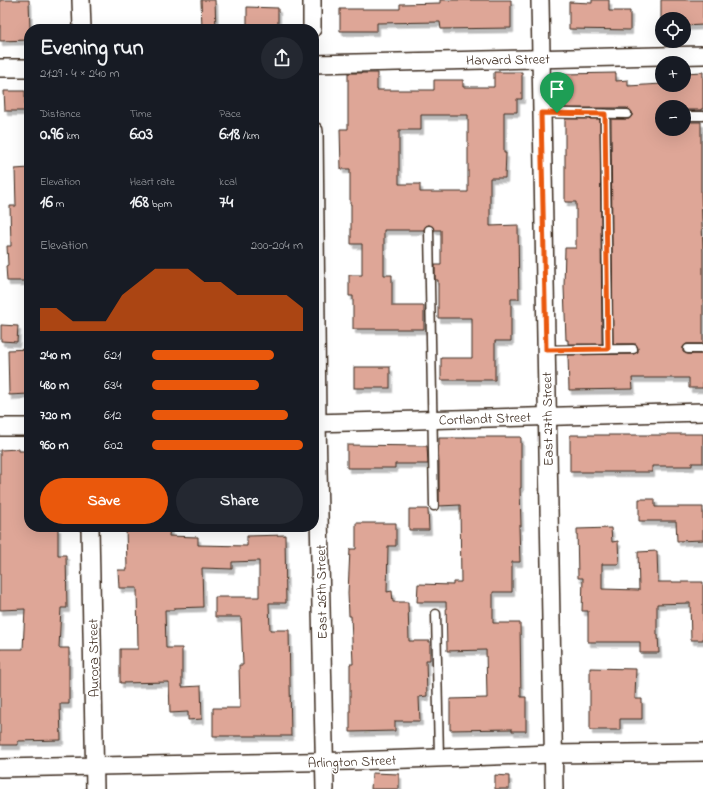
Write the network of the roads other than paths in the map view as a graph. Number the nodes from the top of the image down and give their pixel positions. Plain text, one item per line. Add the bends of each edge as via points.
1 (81, 0) edge
2 (312, 0) edge
3 (540, 0) edge
4 (82, 24) edge
5 (312, 24) edge
6 (703, 55) edge
7 (541, 58) junction
8 (319, 64) edge
9 (0, 68) edge
10 (24, 68) edge
11 (541, 113) junction
12 (605, 114) junction
13 (627, 114) dead end
14 (691, 116) edge
15 (703, 116) edge
16 (429, 230) dead end
17 (608, 349) junction
18 (633, 349) dead end
19 (688, 349) dead end
20 (703, 349) edge
21 (546, 350) junction
22 (703, 412) edge
23 (547, 416) junction
24 (433, 420) junction
25 (319, 423) edge
26 (0, 427) edge
27 (24, 427) edge
28 (434, 506) dead end
29 (90, 532) edge
30 (319, 532) edge
31 (436, 614) dead end
32 (703, 752) edge
33 (553, 754) junction
34 (439, 758) junction
35 (324, 762) junction
36 (94, 766) junction
37 (0, 768) edge
38 (95, 789) edge
39 (325, 789) edge
40 (554, 789) edge

1 - 4 street
2 - 5 street
3 - 7 street, East 27th Street
6 - 7 street, Harvard Street
7 - 8 street, Harvard Street
7 - 11 street, East 27th Street
9 - 10 street
11 - 12 lane
11 - 21 street, East 27th Street
12 - 13 lane
12 - 17 lane
14 - 15 lane
16 - 24 lane
17 - 18 lane
17 - 21 lane
19 - 20 lane
21 - 23 street, East 27th Street
22 - 23 street, Cortlandt Street
23 - 24 street, Cortlandt Street
23 - 33 street, East 27th Street
24 - 25 street, Cortlandt Street
24 - 28 lane
26 - 27 street
29 - 36 street, Aurora Street
30 - 35 street, East 26th Street
31 - 34 lane
32 - 33 street, Arlington Street
33 - 34 street, Arlington Street
33 - 40 street, East 27th Street
34 - 35 street, Arlington Street
35 - 36 street, Arlington Street
35 - 39 street, East 26th Street
36 - 37 street, Arlington Street
36 - 38 street, Aurora Street

